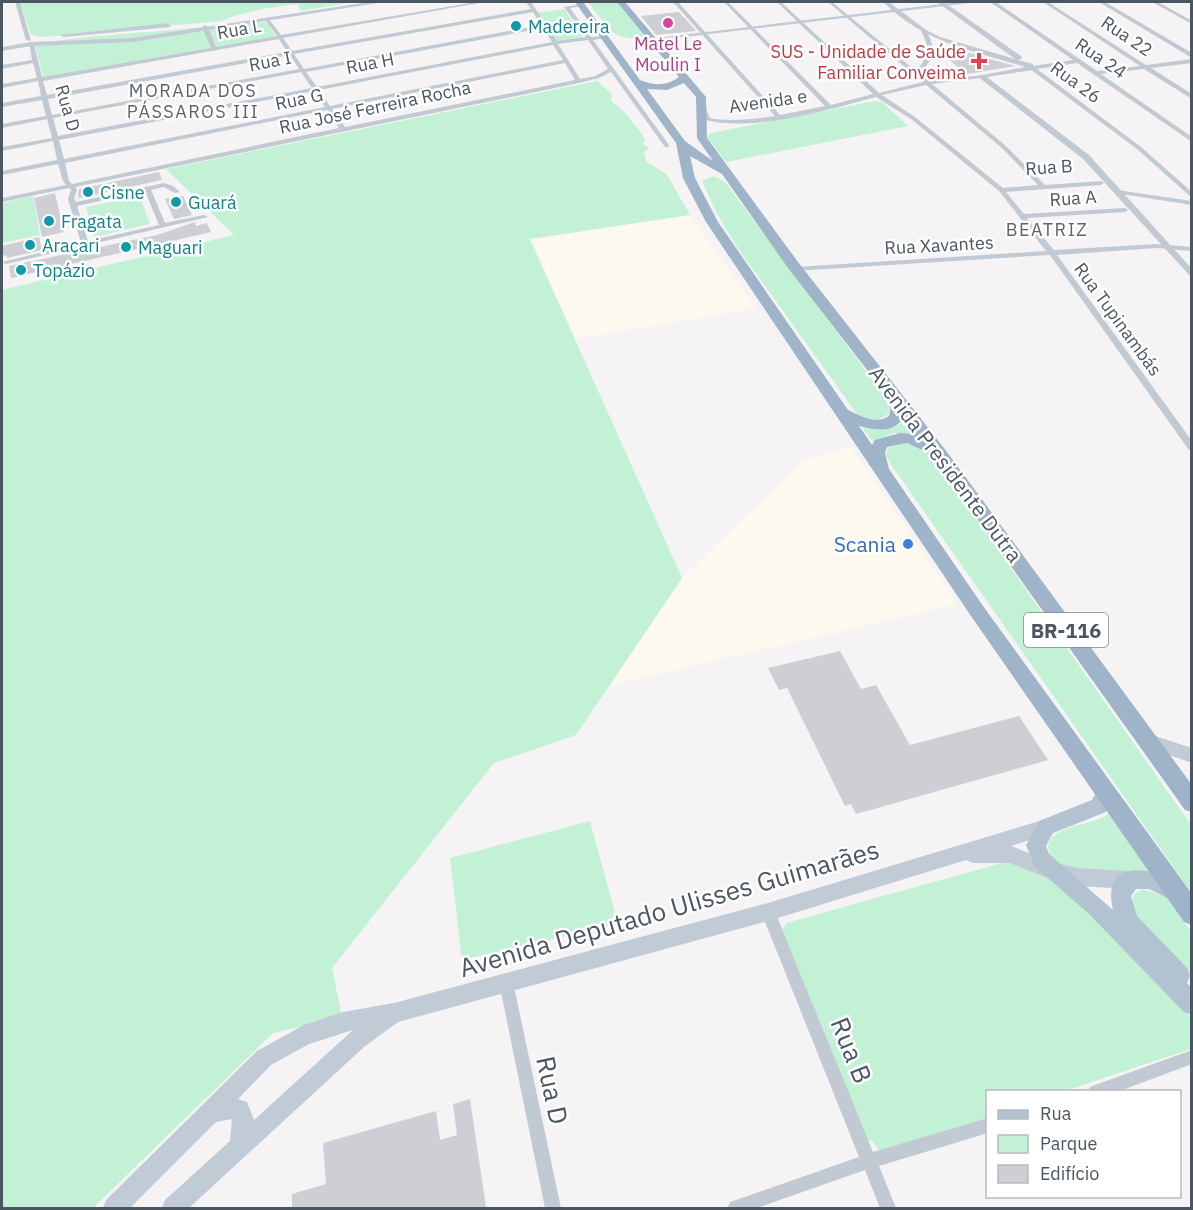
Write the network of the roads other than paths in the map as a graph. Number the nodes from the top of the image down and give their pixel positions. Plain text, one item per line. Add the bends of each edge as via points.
1 (17, 2) edge
2 (361, 2) edge
3 (380, 2) edge
4 (482, 2) edge
5 (529, 2) edge
6 (621, 2) edge
7 (676, 2) edge
8 (726, 2) edge
9 (779, 2) edge
10 (830, 2) edge
11 (886, 2) edge
12 (974, 2) edge
13 (993, 2) edge
14 (1045, 2) edge
15 (1102, 2) edge
16 (1155, 2) edge
17 (580, 3) edge
18 (942, 3) edge
19 (534, 10) junction
20 (897, 10) junction
21 (847, 16) junction
22 (268, 20) junction
23 (800, 21) junction
24 (1191, 23) edge
25 (544, 26) junction
26 (205, 27) junction
27 (751, 27) junction
28 (136, 28) junction
29 (107, 30) junction
30 (924, 31) junction
31 (703, 32) junction
32 (280, 37) junction
33 (603, 37) junction
34 (589, 39) junction
35 (651, 39) junction
36 (133, 40) junction
37 (30, 42) junction
38 (104, 42) junction
39 (555, 43) junction
40 (2, 47) edge
41 (214, 48) junction
42 (291, 54) junction
43 (1191, 58) edge
44 (567, 61) junction
45 (1078, 61) junction
46 (34, 62) junction
47 (2, 67) edge
48 (1031, 67) junction
49 (1144, 67) junction
50 (304, 70) junction
51 (610, 70) junction
52 (1097, 73) junction
53 (915, 75) junction
54 (981, 76) junction
55 (597, 77) junction
56 (684, 77) junction
57 (39, 79) junction
58 (618, 79) junction
59 (579, 81) junction
60 (635, 81) junction
61 (926, 84) junction
62 (2, 86) edge
63 (316, 88) junction
64 (900, 89) junction
65 (879, 96) junction
66 (1191, 97) edge
67 (45, 98) junction
68 (2, 105) edge
69 (830, 107) junction
70 (329, 108) junction
71 (703, 109) junction
72 (777, 116) junction
73 (51, 117) junction
74 (731, 123) junction
75 (2, 126) edge
76 (343, 129) junction
77 (700, 135) junction
78 (56, 138) junction
79 (1191, 140) edge
80 (681, 143) junction
81 (667, 146) dead end
82 (2, 149) edge
83 (1079, 153) junction
84 (62, 161) junction
85 (2, 173) edge
86 (730, 177) junction
87 (698, 178) junction
88 (1101, 183) junction
89 (66, 185) junction
90 (1043, 187) junction
91 (147, 189) junction
92 (1001, 190) junction
93 (177, 192) dead end
94 (1117, 192) junction
95 (1190, 194) edge
96 (2, 200) edge
97 (72, 201) junction
98 (1191, 203) edge
99 (1125, 210) junction
100 (1023, 216) junction
101 (204, 217) dead end
102 (163, 226) junction
103 (85, 243) junction
104 (1162, 246) junction
105 (1191, 249) edge
106 (1052, 253) junction
107 (6, 262) dead end
108 (796, 268) junction
109 (1191, 275) edge
110 (1191, 286) edge
111 (899, 400) junction
112 (842, 413) junction
113 (1191, 447) edge
114 (941, 456) junction
115 (882, 471) junction
116 (1144, 739) junction
117 (1191, 756) edge
118 (1106, 792) junction
119 (1191, 803) edge
120 (1047, 827) junction
121 (958, 854) junction
122 (1055, 872) junction
123 (1127, 880) junction
124 (1179, 895) junction
125 (768, 912) junction
126 (1191, 914) edge
127 (506, 982) junction
128 (1191, 989) edge
129 (1191, 1004) edge
130 (394, 1013) junction
131 (1191, 1057) edge
132 (1100, 1090) edge
133 (210, 1112) junction
134 (986, 1125) edge
135 (239, 1146) junction
136 (869, 1161) junction
137 (114, 1209) edge
138 (173, 1209) edge
139 (553, 1209) edge
140 (736, 1209) edge
141 (888, 1209) edge

1 - 37 street, Rua D
2 - 28 main road via 258,18
3 - 22 main road
4 - 32 street, Rua L
5 - 19 street
6 - 35 highway
7 - 31 street
8 - 27 street
9 - 23 street, Rua Tupinambás
10 - 21 street
11 - 20 street
12 - 18 main road
13 - 45 street, Rua 24
14 - 49 street, Rua 22
15 - 43 street
16 - 24 street
17 - 33 highway, Avenida Presidente Dutra / BR-116
17 - 34 street via 567,7
18 - 20 main road
18 - 48 street, Rua 26
19 - 25 street
19 - 42 street
20 - 21 main road
20 - 30 street
21 - 23 main road
21 - 53 street
22 - 26 main road
22 - 32 street
23 - 27 main road
23 - 65 street, Rua Tupinambás
25 - 39 street
25 - 50 street, Rua I
26 - 36 main road
26 - 41 street
27 - 31 main road
27 - 69 street
28 - 29 main road
28 - 36 main road via 128,35
29 - 37 main road
29 - 38 main road via 112,37
30 - 48 street
30 - 53 street via 931,54
31 - 35 main road
31 - 72 street
32 - 41 street, Rua L
32 - 42 street
33 - 34 street, Rua H
33 - 60 highway, Avenida Presidente Dutra / BR-116
34 - 39 street, Rua H
34 - 51 street
35 - 56 highway
36 - 38 main road
37 - 38 main road
37 - 40 main road
37 - 46 street, Rua D
39 - 44 street
39 - 63 street, Rua H
41 - 57 street, Rua L
42 - 50 street
42 - 67 street
43 - 49 street
44 - 59 street
44 - 70 street, Rua G
45 - 48 street
45 - 52 street, Rua 24
46 - 47 street
46 - 57 street, Rua D
48 - 54 street
48 - 95 street, Rua 26 via 1139,148
49 - 52 street
49 - 66 street, Rua 22
50 - 63 street
50 - 73 street, Rua I
51 - 55 street
51 - 58 street
52 - 79 street, Rua 24
53 - 61 street
53 - 64 street
54 - 61 street
54 - 83 street
55 - 58 street
55 - 59 street, Rua José Ferreira Rocha
56 - 60 highway via 666,88 647,87
56 - 71 highway via 701,97
57 - 62 street, Rua L
57 - 67 street, Rua D
58 - 81 street
59 - 76 street, Rua José Ferreira Rocha
60 - 80 highway, Avenida Presidente Dutra / BR-116
61 - 64 street
61 - 90 street via 1004,147
63 - 70 street
63 - 78 street, Rua H
64 - 65 street
65 - 69 street, Avenida e
65 - 92 street, Rua Tupinambás via 913,118
67 - 68 street
67 - 73 street, Rua D
69 - 72 street, Avenida e
70 - 76 street
70 - 84 street, Rua G
71 - 74 street, Avenida e via 706,119
71 - 77 highway
72 - 74 street, Avenida e
73 - 75 street, Rua I
73 - 78 street, Rua D
74 - 77 street
76 - 89 street, Rua José Ferreira Rocha
77 - 86 highway
78 - 82 street, Rua H
78 - 84 street, Rua D
80 - 86 highway, Avenida Presidente Dutra / BR-116
80 - 87 highway, Avenida Presidente Dutra / BR-116
83 - 88 street
83 - 94 street
84 - 85 street, Rua G
84 - 89 street, Rua D
86 - 87 highway via 716,173
86 - 108 highway, Avenida Presidente Dutra / BR-116
87 - 112 highway, Avenida Presidente Dutra / BR-116 via 712,222
88 - 90 street, Rua B
88 - 99 street
89 - 96 street, Rua José Ferreira Rocha
89 - 97 street via 64,194
89 - 97 street, Rua D via 74,192
90 - 92 street, Rua B
91 - 93 street via 168,186
91 - 97 street
91 - 102 street
92 - 100 street, Rua Tupinambás
94 - 98 street
94 - 104 street
97 - 103 street
99 - 100 street, Rua A
99 - 104 street
100 - 106 street, Rua Tupinambás
101 - 102 street
102 - 103 street
103 - 107 street
104 - 105 street, Rua Xavantes
104 - 106 street, Rua Xavantes
104 - 109 street
104 - 110 street
106 - 108 street, Rua Xavantes
106 - 113 street, Rua Tupinambás
108 - 111 highway, Avenida Presidente Dutra / BR-116
111 - 112 highway via 898,416 883,425 862,424
111 - 114 highway, Avenida Presidente Dutra / BR-116
112 - 115 highway, Avenida Presidente Dutra / BR-116
114 - 115 highway via 915,439 892,438 880,444 877,453
114 - 116 highway, Avenida Presidente Dutra / BR-116
115 - 118 highway, Avenida Presidente Dutra / BR-116
116 - 117 main road
116 - 119 highway, Avenida Presidente Dutra / BR-116
118 - 120 main road, Avenida Deputado Ulisses Guimarães via 1099,806
118 - 124 highway, BR-116
120 - 121 main road, Avenida Deputado Ulisses Guimarães
120 - 122 main road via 1036,845 1042,860
121 - 122 main road, Avenida Deputado Ulisses Guimarães via 1010,854
121 - 125 main road, Avenida Deputado Ulisses Guimarães
122 - 123 main road, Avenida Deputado Ulisses Guimarães
122 - 129 main road via 1095,906
123 - 124 main road via 1155,881
123 - 128 main road via 1120,888 1124,913
124 - 126 highway, BR-116
125 - 127 main road, Avenida Deputado Ulisses Guimarães
125 - 136 street, Rua B
127 - 130 main road, Avenida Deputado Ulisses Guimarães
127 - 139 street, Rua D
130 - 133 main road, Avenida Deputado Ulisses Guimarães via 343,1022 304,1035 264,1058
130 - 135 main road, Avenida Deputado Ulisses Guimarães via 357,1040
131 - 132 street
133 - 135 main road via 239,1110 245,1123
133 - 137 main road, Avenida Deputado Ulisses Guimarães
134 - 136 street
135 - 138 main road, Avenida Deputado Ulisses Guimarães
136 - 140 street
136 - 141 street, Rua B

